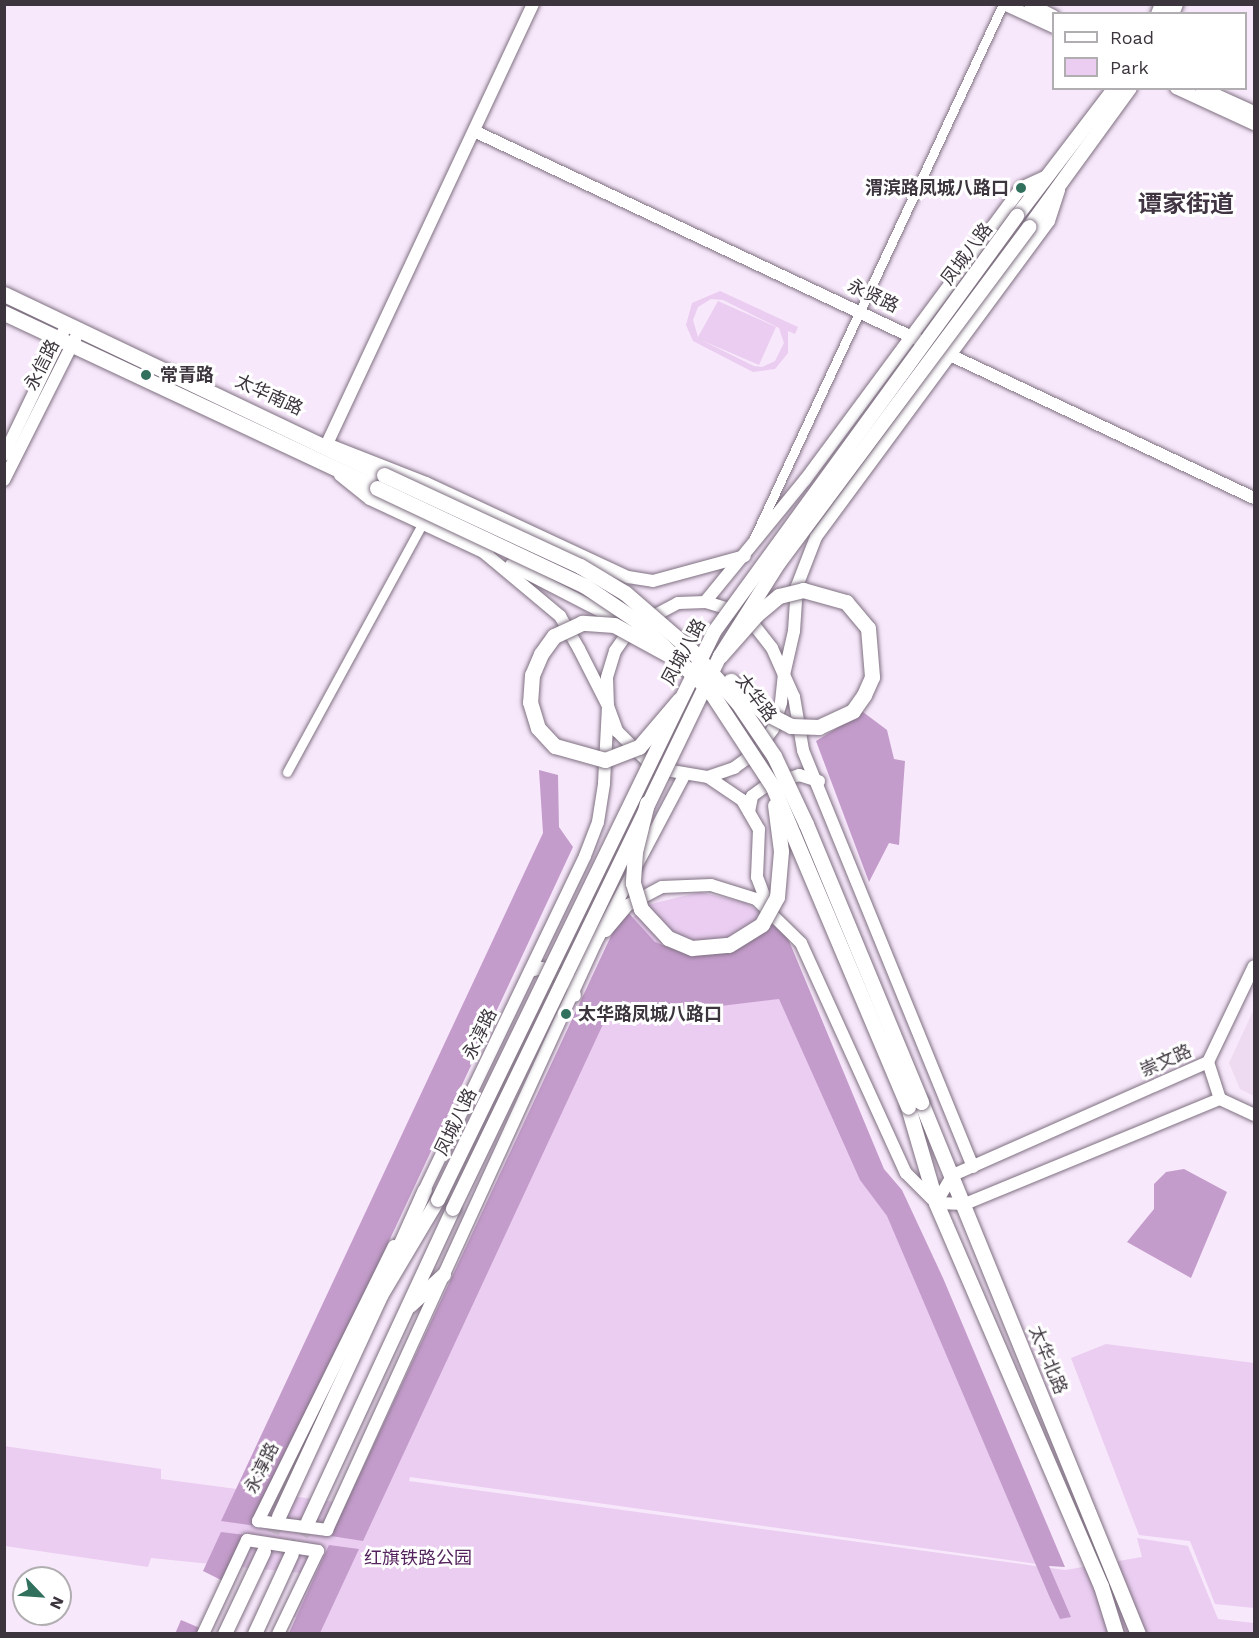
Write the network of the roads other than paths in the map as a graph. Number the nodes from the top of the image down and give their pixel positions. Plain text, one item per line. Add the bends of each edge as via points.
1 (533, 4) edge
2 (1004, 4) edge
3 (1030, 4) edge
4 (1052, 15) edge
5 (1052, 27) edge
6 (1113, 90) edge
7 (1129, 90) edge
8 (1180, 90) edge
9 (1205, 90) edge
10 (1254, 112) edge
11 (1254, 124) edge
12 (474, 131) junction
13 (1050, 174) junction
14 (1060, 186) junction
15 (4, 294) edge
16 (860, 310) junction
17 (4, 313) edge
18 (74, 326) junction
19 (912, 334) junction
20 (66, 342) junction
21 (950, 354) junction
22 (327, 444) junction
23 (4, 454) edge
24 (320, 459) junction
25 (4, 480) edge
26 (805, 480) junction
27 (381, 481) junction
28 (1254, 498) edge
29 (832, 514) junction
30 (422, 524) junction
31 (481, 550) junction
32 (745, 556) junction
33 (705, 602) junction
34 (631, 628) junction
35 (672, 632) junction
36 (720, 656) junction
37 (680, 658) junction
38 (784, 675) junction
39 (679, 700) junction
40 (608, 706) junction
41 (287, 772) dead end
42 (684, 776) junction
43 (708, 777) junction
44 (819, 782) junction
45 (773, 787) junction
46 (647, 803) junction
47 (749, 812) junction
48 (781, 923) junction
49 (596, 944) junction
50 (1254, 966) edge
51 (530, 971) junction
52 (575, 996) junction
53 (1208, 1062) junction
54 (1220, 1099) junction
55 (915, 1104) junction
56 (1254, 1115) edge
57 (973, 1167) junction
58 (953, 1175) junction
59 (425, 1190) junction
60 (438, 1200) joint
61 (936, 1203) junction
62 (965, 1204) junction
63 (444, 1275) junction
64 (381, 1296) junction
65 (407, 1309) junction
66 (279, 1517) tunnel mouth
67 (308, 1522) tunnel mouth
68 (264, 1552) tunnel mouth
69 (292, 1554) tunnel mouth
70 (203, 1634) edge
71 (225, 1634) edge
72 (255, 1634) edge
73 (278, 1634) edge
74 (1116, 1634) edge
75 (1138, 1634) edge

1 - 12 street
2 - 5 street
2 - 16 street
3 - 4 street
6 - 13 main road, 凤城八路
7 - 14 main road, 凤城八路
8 - 11 street
9 - 10 street
12 - 16 street, 永贤路
12 - 22 street
13 - 19 street, 凤城八路 via 1021,188
13 - 39 main road, 凤城八路, bridge via 755,569
14 - 21 street, 凤城八路 via 1049,221
14 - 36 main road, 凤城八路, bridge via 779,563
15 - 18 main road, 太华南路
16 - 19 street, 永贤路
16 - 32 street
17 - 20 main road, 太华南路
18 - 20 street, 永信路
18 - 22 main road, 太华南路
19 - 21 street, 永贤路
19 - 26 street, 凤城八路
20 - 23 street, 永信路
20 - 24 main road, 太华南路
20 - 25 street, 永信路
21 - 28 street, 永贤路
21 - 29 street, 凤城八路
22 - 27 main road, 太华南路
22 - 32 street via 426,483 628,577 653,581
24 - 27 main road, 太华南路
24 - 30 street via 370,499
26 - 29 street via 804,495
26 - 32 street, 凤城八路
27 - 35 main road, 太华路, bridge via 580,566
27 - 37 main road, 太华路, bridge via 585,586
29 - 38 street, 凤城八路 via 816,537 797,586
30 - 31 street
30 - 41 street
31 - 34 street via 608,611
31 - 40 street via 560,616
32 - 33 street, 凤城八路
33 - 34 street via 653,612
33 - 38 street via 732,610 755,626
34 - 40 street via 615,651 607,678
35 - 36 main road, bridge via 694,644 763,712 791,726 819,727 853,711 872,677 873,647 860,614 826,593 803,590 772,602
35 - 55 main road, 太华路, bridge via 738,703 774,756
36 - 46 main road, 凤城八路, bridge
37 - 39 main road, bridge via 614,625 582,622 554,636 541,654 532,675 530,702 538,728 555,746 605,760 639,747
37 - 45 main road, 太华路, bridge via 744,738
38 - 43 street via 773,729 757,751 734,768
38 - 44 street via 794,697 803,750
39 - 60 main road, 凤城八路, bridge
40 - 42 street via 633,753 654,768
40 - 51 street, 永淳路 via 598,822
42 - 43 street
42 - 49 street, 永淳路
43 - 47 street
44 - 47 street via 799,775 767,785 752,796
44 - 57 street
45 - 46 main road, bridge via 781,851 777,897 762,924 719,946 692,948 668,938 641,909 633,883 635,852
45 - 55 main road, 太华路, bridge
46 - 65 main road, 凤城八路, bridge
47 - 48 street via 759,828 760,889
48 - 49 street via 756,899 711,885 662,887 628,905
48 - 61 street via 801,943 906,1173
49 - 52 street, 永淳路
50 - 53 street
51 - 52 street via 542,968 572,981
51 - 59 street, 永淳路
52 - 63 street, 永淳路
53 - 54 street, 崇文路
53 - 57 street, 崇文路
54 - 56 street
54 - 62 street
55 - 58 main road, 太华北路
55 - 61 main road
57 - 58 street, 崇文路
58 - 61 street
58 - 62 main road, 太华北路
59 - 63 street, 永淳路 via 368,1293 258,1521 327,1530
59 - 64 main road
60 - 64 main road, 永淳路
61 - 62 street
61 - 74 main road via 1101,1586
62 - 75 main road, 太华北路
63 - 65 main road
64 - 66 main road, 永淳路
65 - 67 main road
68 - 71 main road
69 - 72 main road
70 - 73 street via 247,1540 318,1551

